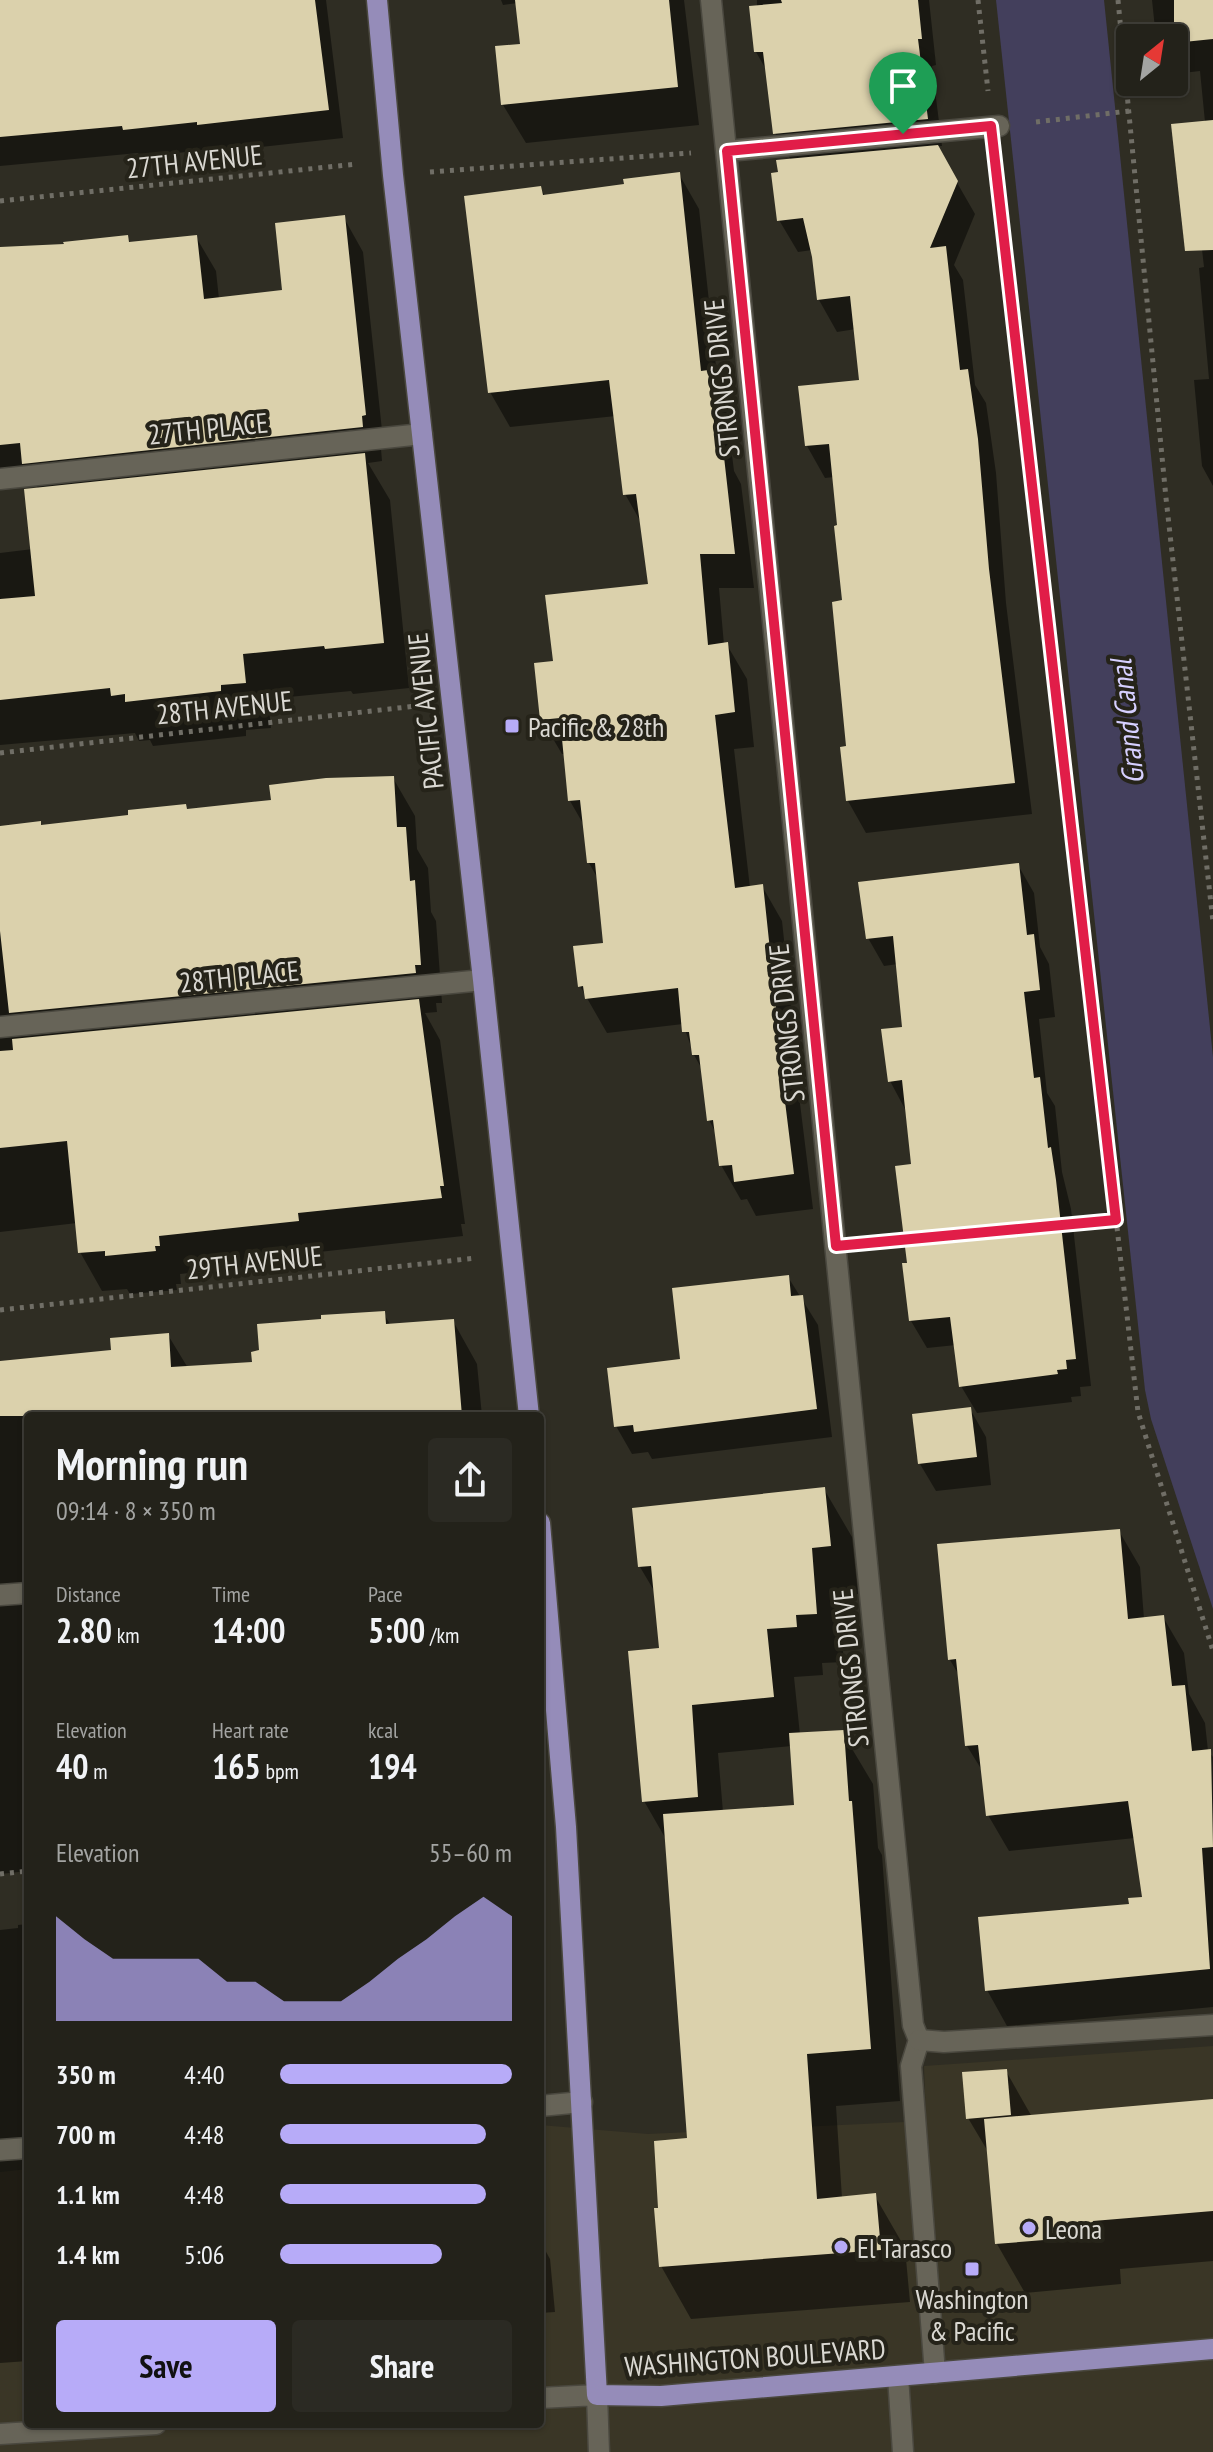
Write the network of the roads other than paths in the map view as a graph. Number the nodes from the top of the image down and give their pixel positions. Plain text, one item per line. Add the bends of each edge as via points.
1 (377, 0) edge
2 (711, 0) edge
3 (995, 126) road end
4 (727, 151) junction
5 (422, 434) junction
6 (0, 479) edge
7 (483, 980) junction
8 (0, 1027) edge
9 (529, 1412) edge
10 (544, 1579) edge
11 (24, 1593) edge
12 (0, 1595) edge
13 (1213, 2025) edge
14 (919, 2040) junction
15 (582, 2102) junction
16 (544, 2106) edge
17 (24, 2148) edge
18 (0, 2150) edge
19 (1213, 2349) edge
20 (935, 2373) junction
21 (898, 2376) junction
22 (597, 2395) junction
23 (544, 2398) edge
24 (94, 2428) edge
25 (0, 2434) edge
26 (599, 2452) edge
27 (903, 2452) edge

1 - 5 main road, PACIFIC AVENUE
2 - 4 street, STRONGS DRIVE
3 - 4 street
4 - 14 street, STRONGS DRIVE via 913,2025
5 - 6 street, 27TH PLACE
5 - 7 main road, PACIFIC AVENUE
7 - 8 street, 28TH PLACE
7 - 9 main road, PACIFIC AVENUE
10 - 15 main road
11 - 12 street
13 - 14 street
14 - 20 street, STRONGS DRIVE via 911,2066
15 - 16 street
15 - 22 main road
17 - 18 street
19 - 20 main road, WASHINGTON BOULEVARD
20 - 21 main road, WASHINGTON BOULEVARD
21 - 22 main road, WASHINGTON BOULEVARD via 661,2396
21 - 27 street
22 - 23 street, WASHINGTON BOULEVARD
22 - 26 street
24 - 25 street

